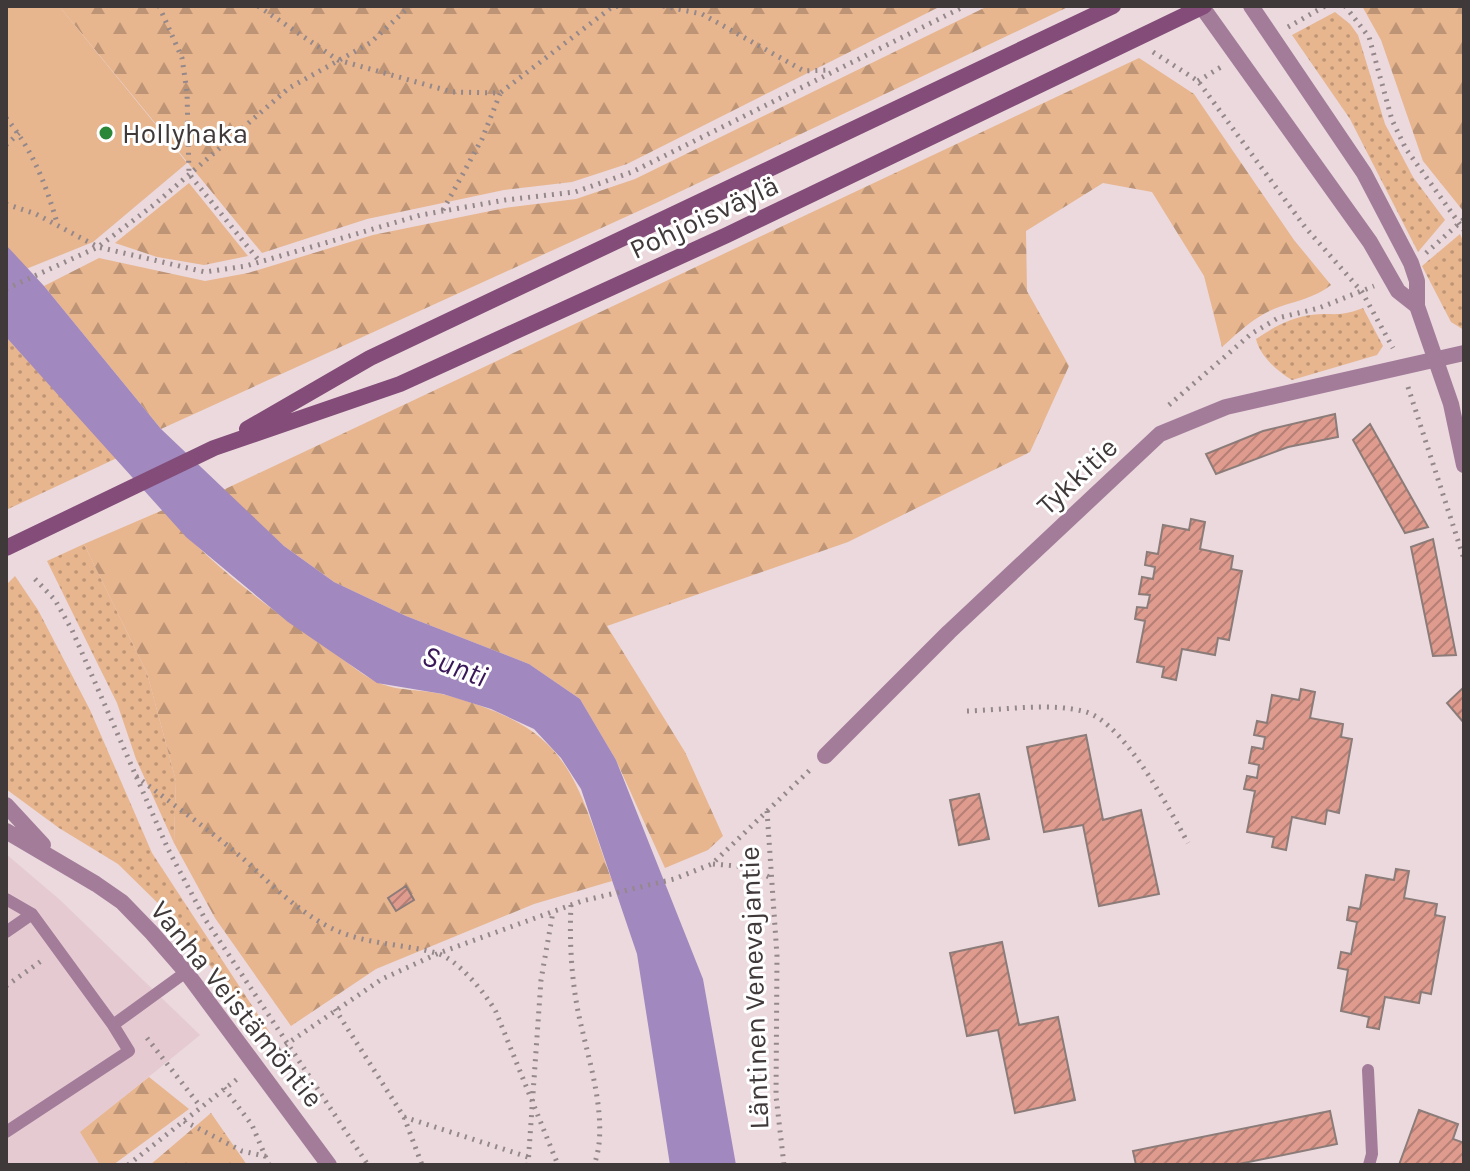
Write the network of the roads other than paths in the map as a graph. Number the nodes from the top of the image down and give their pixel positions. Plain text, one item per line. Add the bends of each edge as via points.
1 (1113, 6) edge
2 (1203, 6) edge
3 (1251, 6) edge
4 (1417, 306) junction
5 (1464, 353) edge
6 (1436, 357) junction
7 (214, 448) junction
8 (1464, 465) edge
9 (6, 548) edge
10 (825, 756) road end
11 (6, 805) edge
12 (6, 831) edge
13 (55, 858) junction
14 (6, 899) edge
15 (32, 914) junction
16 (6, 932) edge
17 (186, 972) junction
18 (113, 1025) junction
19 (1368, 1070) dead end
20 (6, 1132) edge
21 (329, 1165) edge
22 (1369, 1165) edge

1 - 7 main road, Pohjoisväylä via 370,358
2 - 4 street via 1370,242 1398,291
2 - 7 main road, Pohjoisväylä via 727,235 400,384
3 - 4 street via 1370,185 1411,263
4 - 6 street
5 - 6 street, Tykkitie
6 - 8 street
6 - 10 street, Tykkitie via 1226,407 1160,434
7 - 9 main road, Pohjoisväylä
11 - 13 street, Vanha Veistämöntie
12 - 13 street, Vanha Veistämöntie
13 - 17 street, Vanha Veistämöntie via 122,902
14 - 15 lane
15 - 16 lane
15 - 18 lane
17 - 18 lane
17 - 21 street, Vanha Veistämöntie
18 - 20 lane via 129,1051
19 - 22 lane

